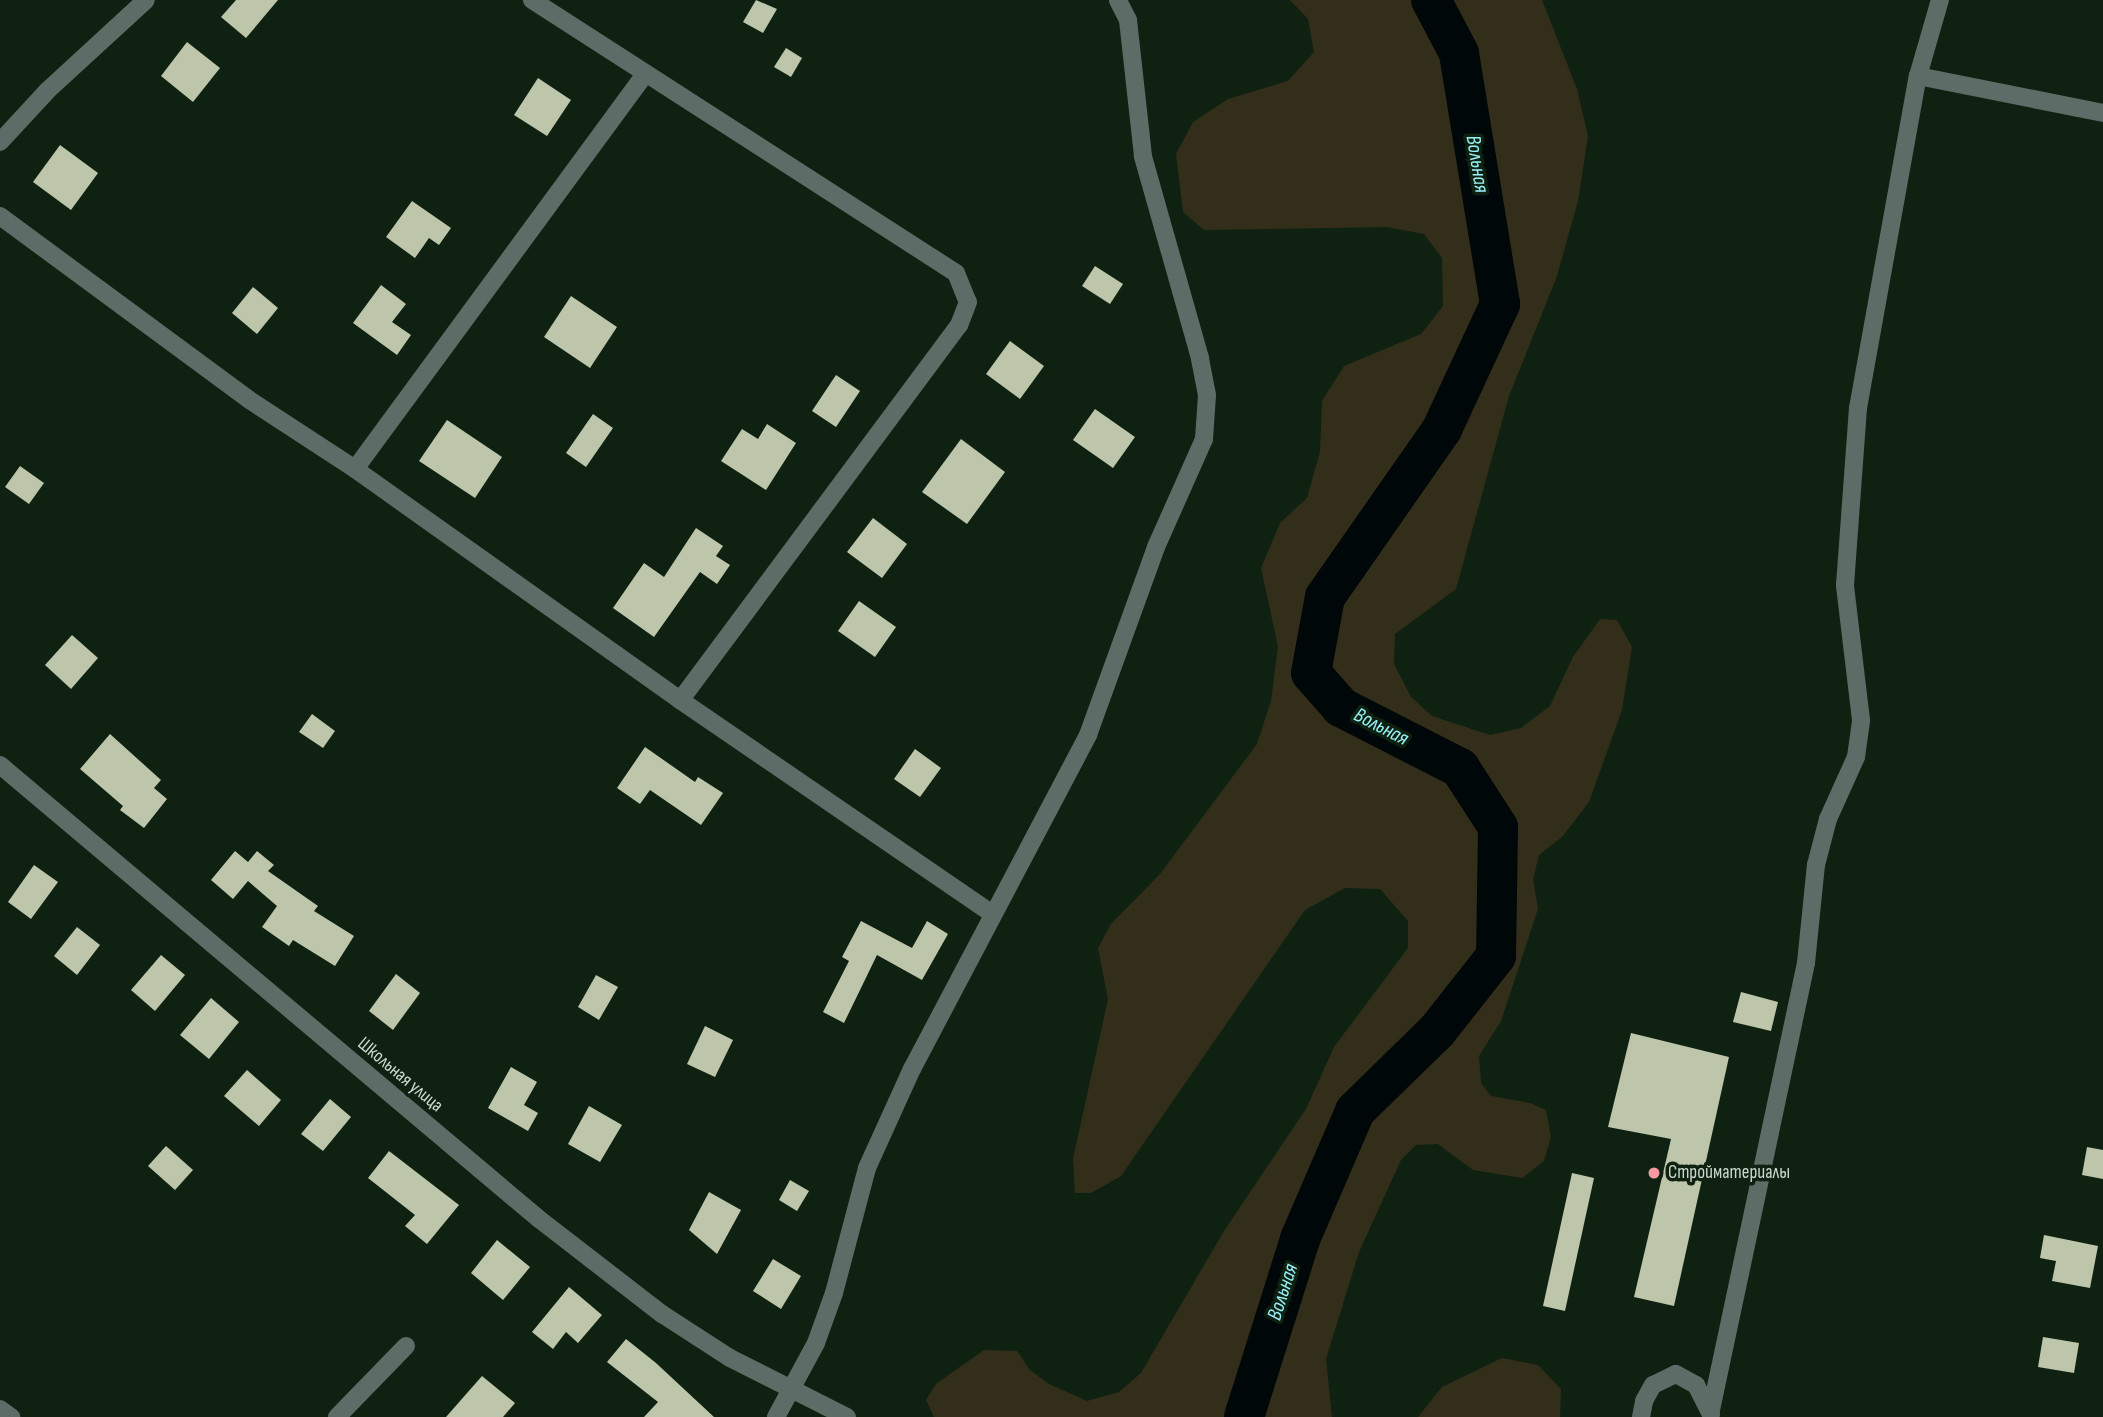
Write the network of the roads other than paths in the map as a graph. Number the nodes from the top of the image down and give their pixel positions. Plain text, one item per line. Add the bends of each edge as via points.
1 (146, 0) edge
2 (533, 0) edge
3 (1118, 0) edge
4 (1940, 0) edge
5 (644, 75) junction
6 (1918, 76) junction
7 (2103, 113) edge
8 (0, 142) edge
9 (0, 216) edge
10 (355, 469) junction
11 (680, 700) junction
12 (0, 765) edge
13 (992, 914) junction
14 (406, 1346) dead end
15 (791, 1392) junction
16 (0, 1409) edge
17 (1711, 1414) edge
18 (11, 1417) edge
19 (337, 1417) edge
20 (776, 1417) edge
21 (847, 1417) edge
22 (1641, 1417) edge

1 - 8 street via 56,82
2 - 5 street
3 - 13 street via 1128,20 1143,156 1200,358 1207,395 1204,439 1156,547 1088,735
4 - 6 street
5 - 10 street
5 - 11 street via 956,273 968,302 959,325
6 - 7 street
6 - 17 street via 1858,408 1845,585 1861,720 1856,757 1828,819 1816,865 1806,963
9 - 10 street via 248,399
10 - 11 street
11 - 13 street
12 - 15 street, Школьная улица via 539,1219 662,1314
13 - 15 street via 867,1168 834,1293
14 - 19 street
15 - 20 street
15 - 21 street, Школьная улица
16 - 18 street
17 - 22 street via 1696,1385 1676,1374 1653,1385

